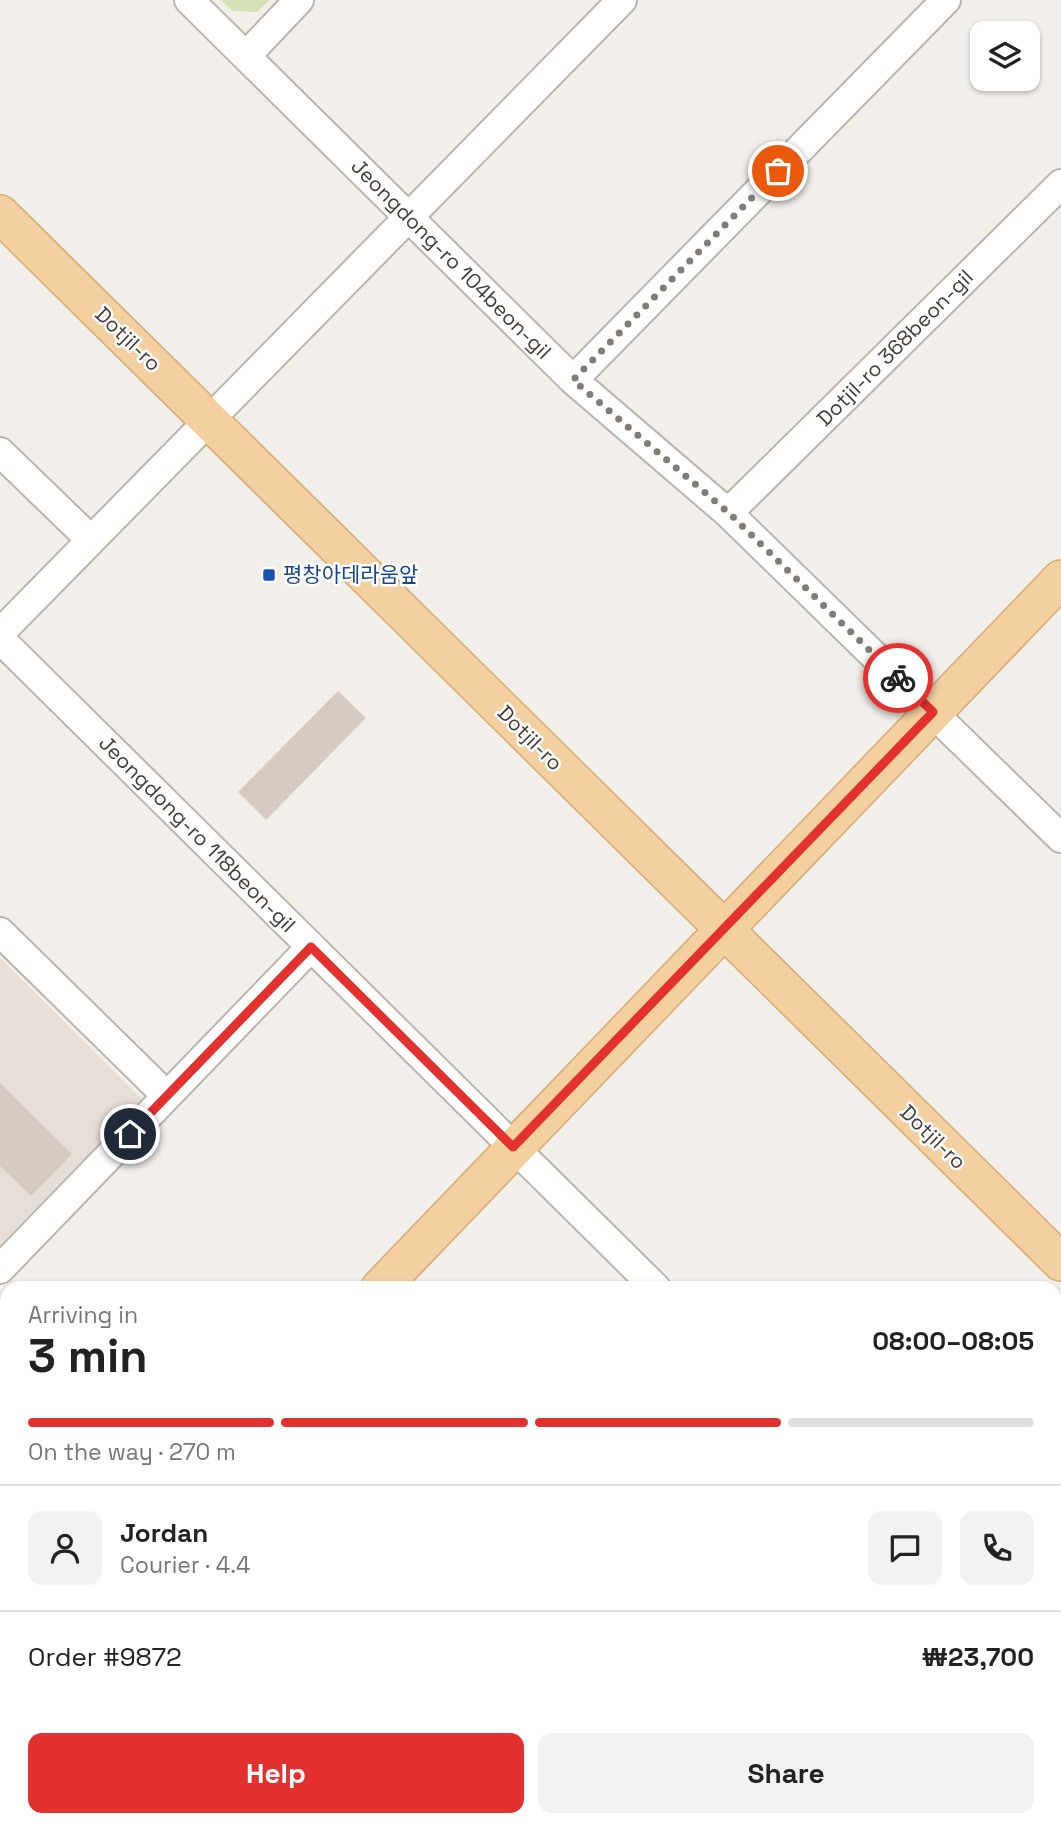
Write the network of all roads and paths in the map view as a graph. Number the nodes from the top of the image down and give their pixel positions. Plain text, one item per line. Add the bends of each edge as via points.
1 (190, 0) edge
2 (299, 0) edge
3 (622, 0) edge
4 (946, 0) edge
5 (246, 56) junction
6 (1061, 184) edge
7 (0, 214) edge
8 (409, 218) junction
9 (573, 380) junction
10 (210, 419) junction
11 (0, 452) edge
12 (729, 513) junction
13 (91, 540) junction
14 (1061, 579) edge
15 (0, 633) edge
16 (0, 639) edge
17 (933, 712) junction
18 (1061, 838) edge
19 (724, 931) junction
20 (0, 932) edge
21 (311, 947) junction
22 (167, 1096) junction
23 (513, 1147) junction
24 (1061, 1262) edge
25 (0, 1269) edge
26 (387, 1281) edge
27 (649, 1281) edge

1 - 5 street, Jeongdong-ro 104beon-gil
2 - 5 street
3 - 8 street
4 - 9 street
5 - 8 street, Jeongdong-ro 104beon-gil
6 - 12 street, Dotjil-ro 368beon-gil
7 - 10 main road, Dotjil-ro
8 - 9 street, Jeongdong-ro 104beon-gil
8 - 10 street
9 - 12 street, Jeongdong-ro 104beon-gil
10 - 13 street
10 - 19 main road, Dotjil-ro
11 - 13 street
12 - 17 street, Jeongdong-ro 104beon-gil
13 - 15 street
14 - 17 main road
16 - 21 street, Jeongdong-ro 118beon-gil
17 - 18 street, Jeongdong-ro 104beon-gil
17 - 19 main road
19 - 23 main road
19 - 24 main road, Dotjil-ro
20 - 22 street
21 - 22 street
21 - 23 street, Jeongdong-ro 118beon-gil
22 - 25 street
23 - 26 main road
23 - 27 street, Jeongdong-ro 118beon-gil

